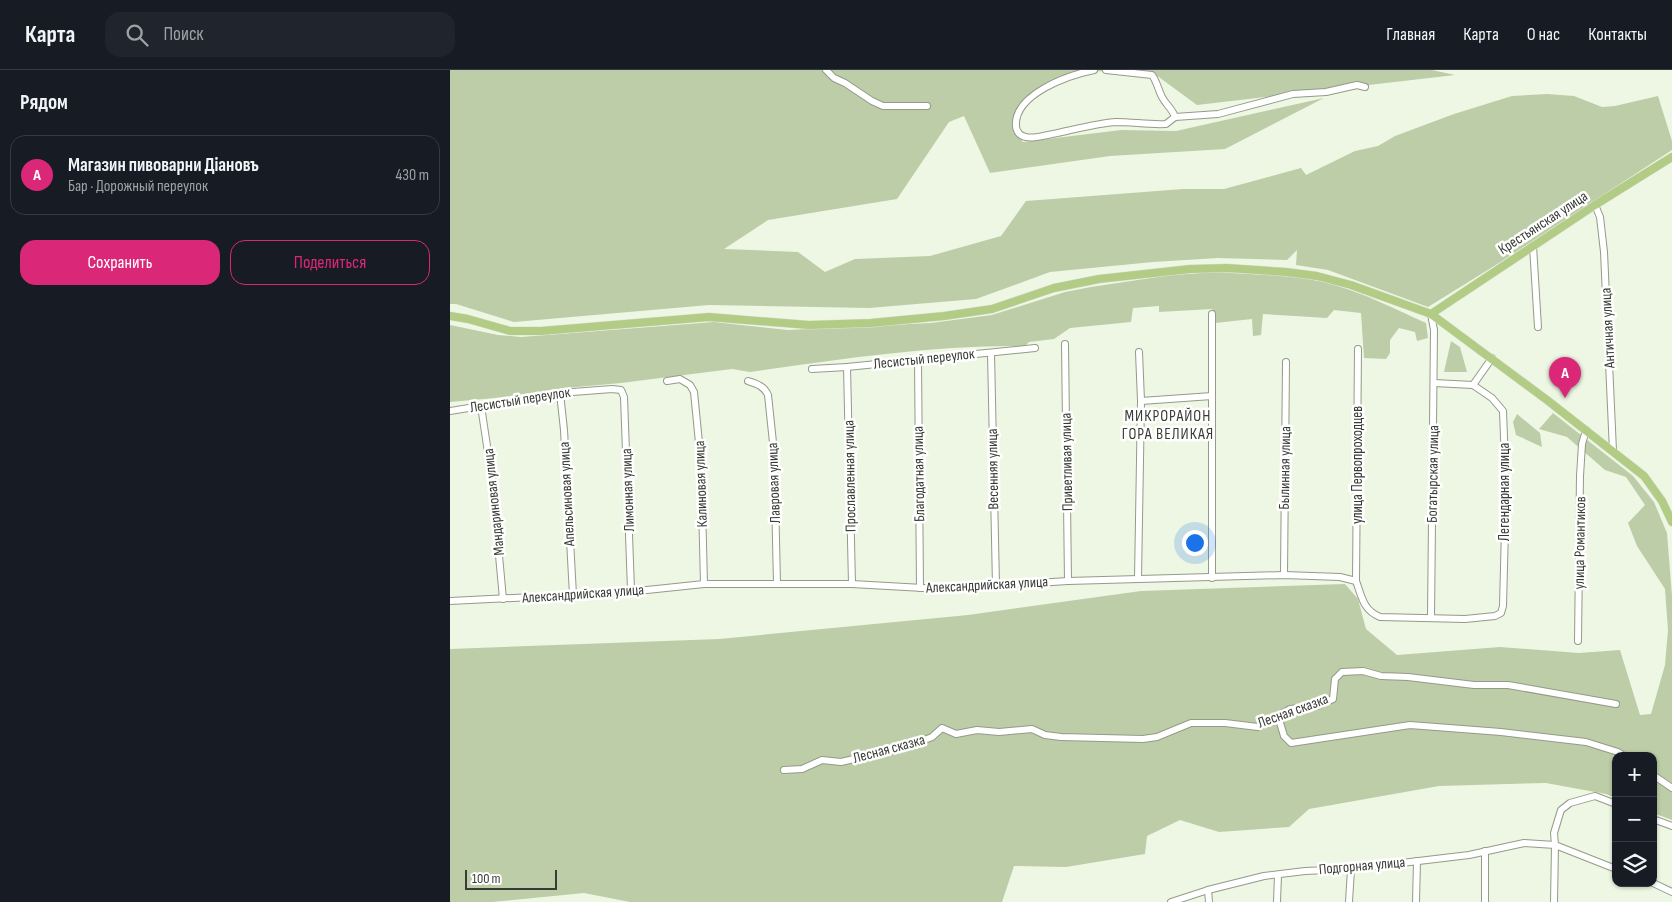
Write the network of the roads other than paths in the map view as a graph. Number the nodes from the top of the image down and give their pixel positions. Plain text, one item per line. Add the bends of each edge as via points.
1 (826, 70) edge
2 (1094, 70) edge
3 (1106, 70) edge
4 (1365, 87) dead end
5 (927, 106) dead end
6 (1174, 117) junction
7 (1672, 157) edge
8 (1596, 205) junction
9 (1534, 246) junction
10 (1212, 314) dead end
11 (1431, 314) junction
12 (450, 316) edge
13 (1538, 327) dead end
14 (1065, 344) dead end
15 (1035, 348) dead end
16 (1358, 349) dead end
17 (1139, 352) dead end
18 (991, 353) junction
19 (1492, 358) junction
20 (918, 360) junction
21 (1286, 362) dead end
22 (847, 367) junction
23 (812, 369) dead end
24 (666, 381) dead end
25 (748, 381) dead end
26 (1434, 383) junction
27 (1472, 385) junction
28 (621, 390) joint
29 (560, 393) junction
30 (1212, 396) junction
31 (1141, 401) junction
32 (481, 406) junction
33 (450, 411) edge
34 (1586, 430) junction
35 (1613, 451) junction
36 (1672, 522) edge
37 (1284, 575) junction
38 (1212, 578) junction
39 (1138, 579) junction
40 (1068, 581) junction
41 (1356, 581) junction
42 (704, 584) junction
43 (777, 584) junction
44 (852, 584) junction
45 (996, 585) junction
46 (920, 588) junction
47 (631, 590) junction
48 (573, 595) junction
49 (503, 599) junction
50 (450, 601) edge
51 (1432, 617) junction
52 (1578, 642) dead end
53 (1616, 704) dead end
54 (1278, 716) junction
55 (1618, 752) edge
56 (784, 770) dead end
57 (1657, 778) edge
58 (1672, 788) edge
59 (1612, 802) edge
60 (1657, 820) edge
61 (1672, 826) edge
62 (1556, 845) junction
63 (1485, 851) junction
64 (1417, 861) junction
65 (1612, 867) edge
66 (1351, 869) junction
67 (1278, 875) junction
68 (1657, 885) edge
69 (1208, 890) junction
70 (1672, 892) edge
71 (1172, 902) edge
72 (1209, 902) edge
73 (1277, 902) edge
74 (1349, 902) edge
75 (1416, 902) edge
76 (1485, 902) edge
77 (1554, 902) edge

1 - 5 street via 883,106
2 - 6 street via 1079,73 1036,93 1024,103 1017,118 1018,133 1025,137 1039,136 1115,122 1166,124
3 - 6 street via 1152,75
4 - 6 street via 1357,85 1314,94 1293,94 1218,114
7 - 8 main road, Крестьянская улица
8 - 9 main road, Крестьянская улица
8 - 35 street, Античная улица via 1604,252
9 - 11 main road, Крестьянская улица
9 - 13 street
10 - 30 street
11 - 12 main road via 1317,276 1218,268 1099,279 1054,288 992,309 871,323 809,325 709,317 541,331 510,330
11 - 19 main road
11 - 26 street, Богатырская улица
14 - 40 street, Приветливая улица
15 - 18 street, Лесистый переулок
16 - 41 street, улица Первопроходцев
17 - 31 street
18 - 20 street, Лесистый переулок
18 - 45 street, Весенняя улица
19 - 27 street
19 - 34 main road
20 - 22 street, Лесистый переулок
20 - 46 street, Благодатная улица
21 - 37 street, Былинная улица
22 - 23 street, Лесистый переулок
22 - 44 street, Прославленная улица
24 - 42 street, Калиновая улица via 680,379 694,392 701,463
25 - 43 street, Лавровая улица via 761,386 768,395 774,452
26 - 27 street
26 - 51 street, Богатырская улица
27 - 51 street, Легендарная улица via 1492,398 1503,411 1506,499 1503,606 1495,616 1465,619
28 - 29 street, Лесистый переулок
28 - 47 street, Лимонная улица via 624,397
29 - 32 street, Лесистый переулок
29 - 48 street, Апельсиновая улица
30 - 31 street
30 - 38 street
31 - 39 street
32 - 33 street, Лесистый переулок
32 - 49 street, Мандариновая улица via 492,480
34 - 35 main road
34 - 52 street, улица Романтиков via 1582,444
35 - 36 main road via 1644,476
37 - 38 street, Александрийская улица
37 - 41 street, Александрийская улица via 1340,577
38 - 39 street, Александрийская улица
39 - 40 street, Александрийская улица
40 - 45 street, Александрийская улица
41 - 51 street via 1365,607 1371,614 1380,617
42 - 43 street, Александрийская улица
42 - 47 street, Александрийская улица
43 - 44 street, Александрийская улица
44 - 46 street, Александрийская улица
45 - 46 street, Александрийская улица
47 - 48 street, Александрийская улица
48 - 49 street, Александрийская улица
49 - 50 street, Александрийская улица
53 - 54 street, Лесная сказка via 1508,685 1474,685 1381,676 1363,671 1342,672 1335,679 1332,699 1317,706 1290,709
54 - 55 street via 1284,736 1291,743 1410,725 1586,742
54 - 56 street, Лесная сказка via 1258,727 1191,723 1143,739 1061,737 1032,729 977,730 956,734 942,728 932,737 907,747 841,762 822,760 802,769
57 - 58 street
59 - 62 street via 1595,796 1570,803 1561,810 1554,833
60 - 61 street
62 - 63 street, Подгорная улица via 1524,843
62 - 65 street, Подгорная улица
62 - 77 street
63 - 64 street, Подгорная улица
63 - 76 street
64 - 66 street, Подгорная улица
64 - 75 street
66 - 67 street, Подгорная улица
66 - 74 street
67 - 69 street, Подгорная улица
67 - 73 street
68 - 70 street
69 - 71 street, Подгорная улица
69 - 72 street

